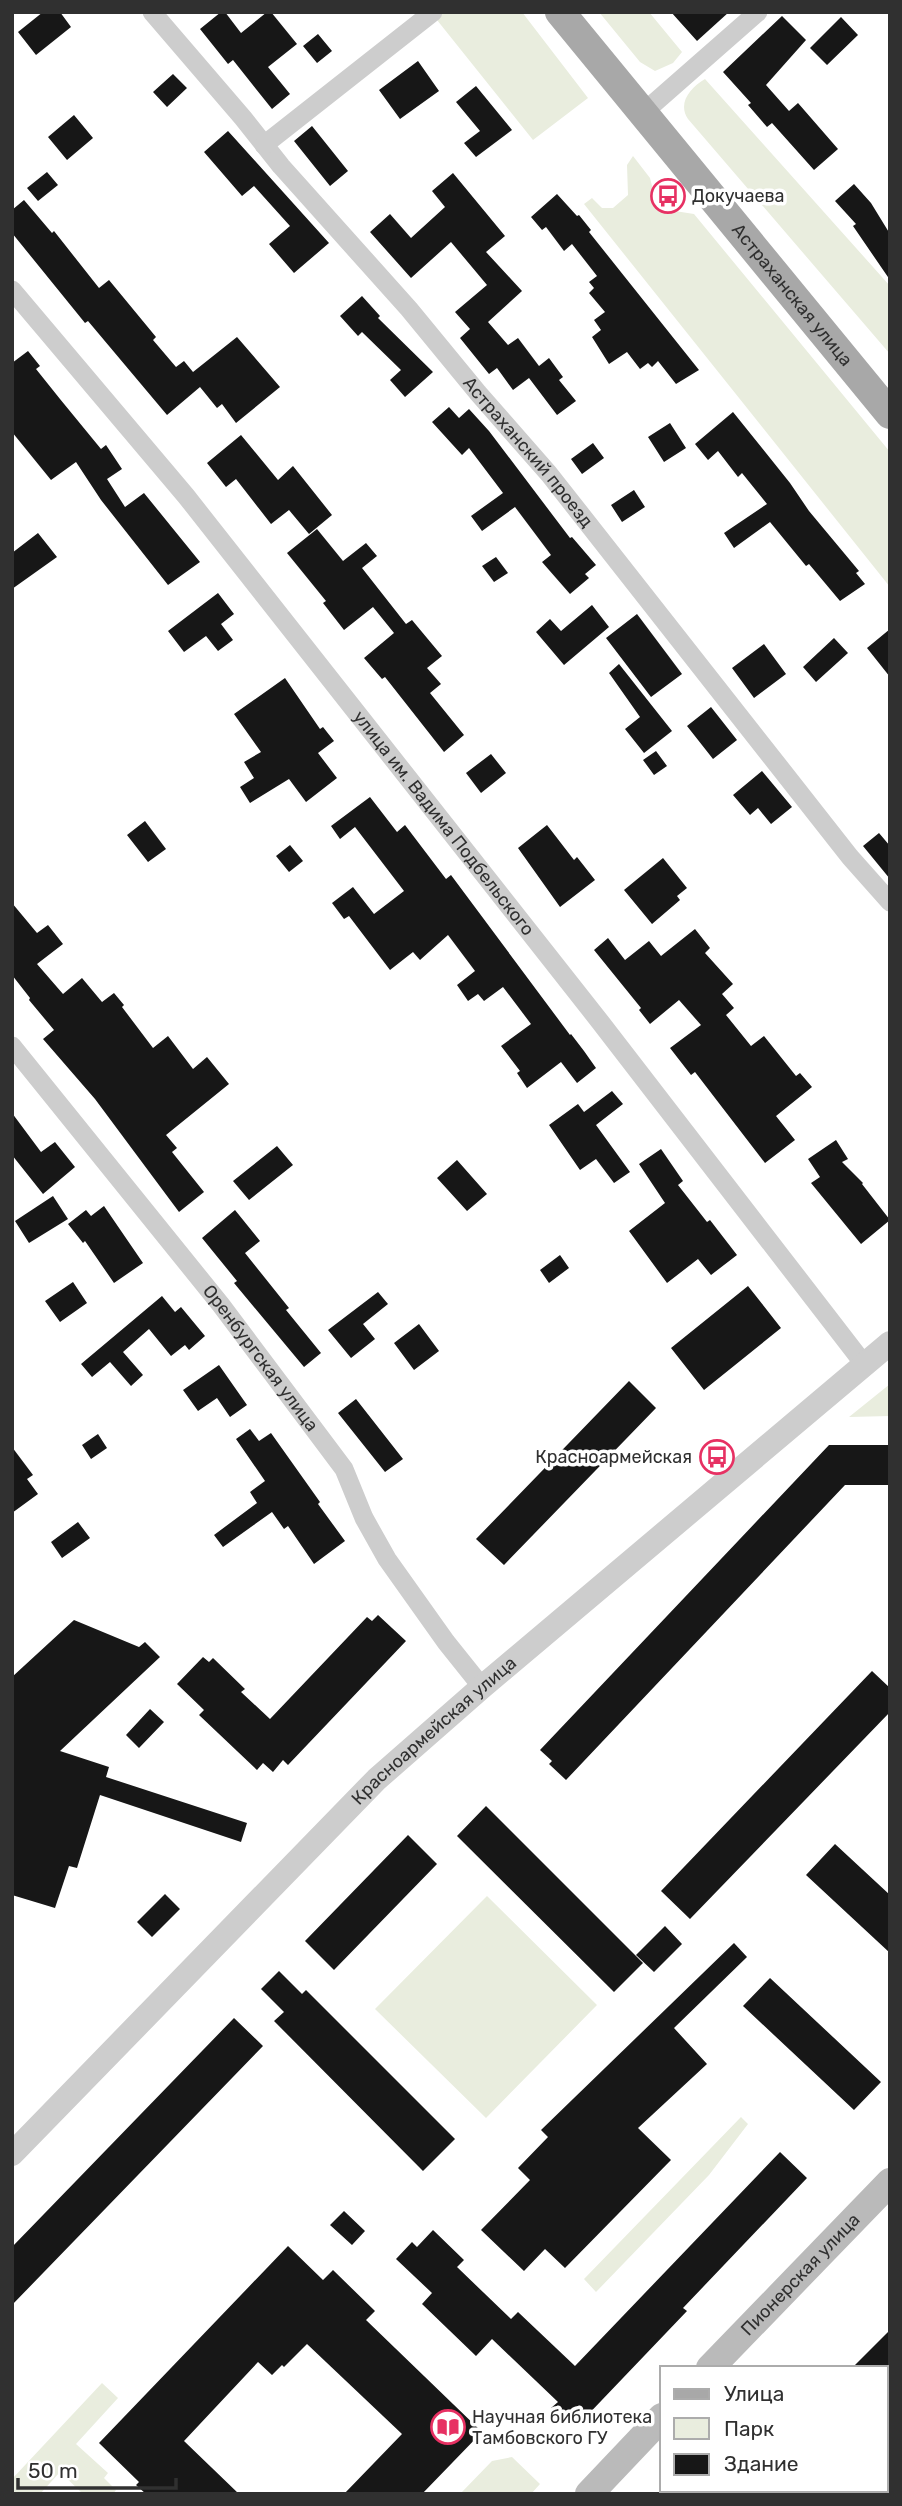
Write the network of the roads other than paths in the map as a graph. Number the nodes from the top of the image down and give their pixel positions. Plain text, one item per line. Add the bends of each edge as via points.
1 (152, 12) edge
2 (433, 12) edge
3 (560, 12) edge
4 (758, 12) edge
5 (644, 112) junction
6 (264, 145) junction
7 (12, 290) edge
8 (890, 414) edge
9 (890, 902) edge
10 (12, 1046) edge
11 (890, 1343) edge
12 (864, 1364) junction
13 (482, 1687) junction
14 (12, 2154) edge
15 (890, 2182) edge
16 (712, 2366) edge
17 (660, 2419) edge
18 (589, 2494) edge

1 - 6 street, Астраханский проезд
2 - 6 street
3 - 5 main road, Астраханская улица
4 - 5 street
5 - 8 main road, Астраханская улица
6 - 9 street, Астраханский проезд via 550,474
7 - 12 street, улица им. Вадима Подбельского via 186,496
10 - 13 street, Оренбургская улица via 221,1306 336,1458 387,1559
11 - 12 street, Красноармейская улица
12 - 13 street, Красноармейская улица
13 - 14 street, Красноармейская улица via 377,1779
15 - 16 main road, Пионерская улица
17 - 18 main road

